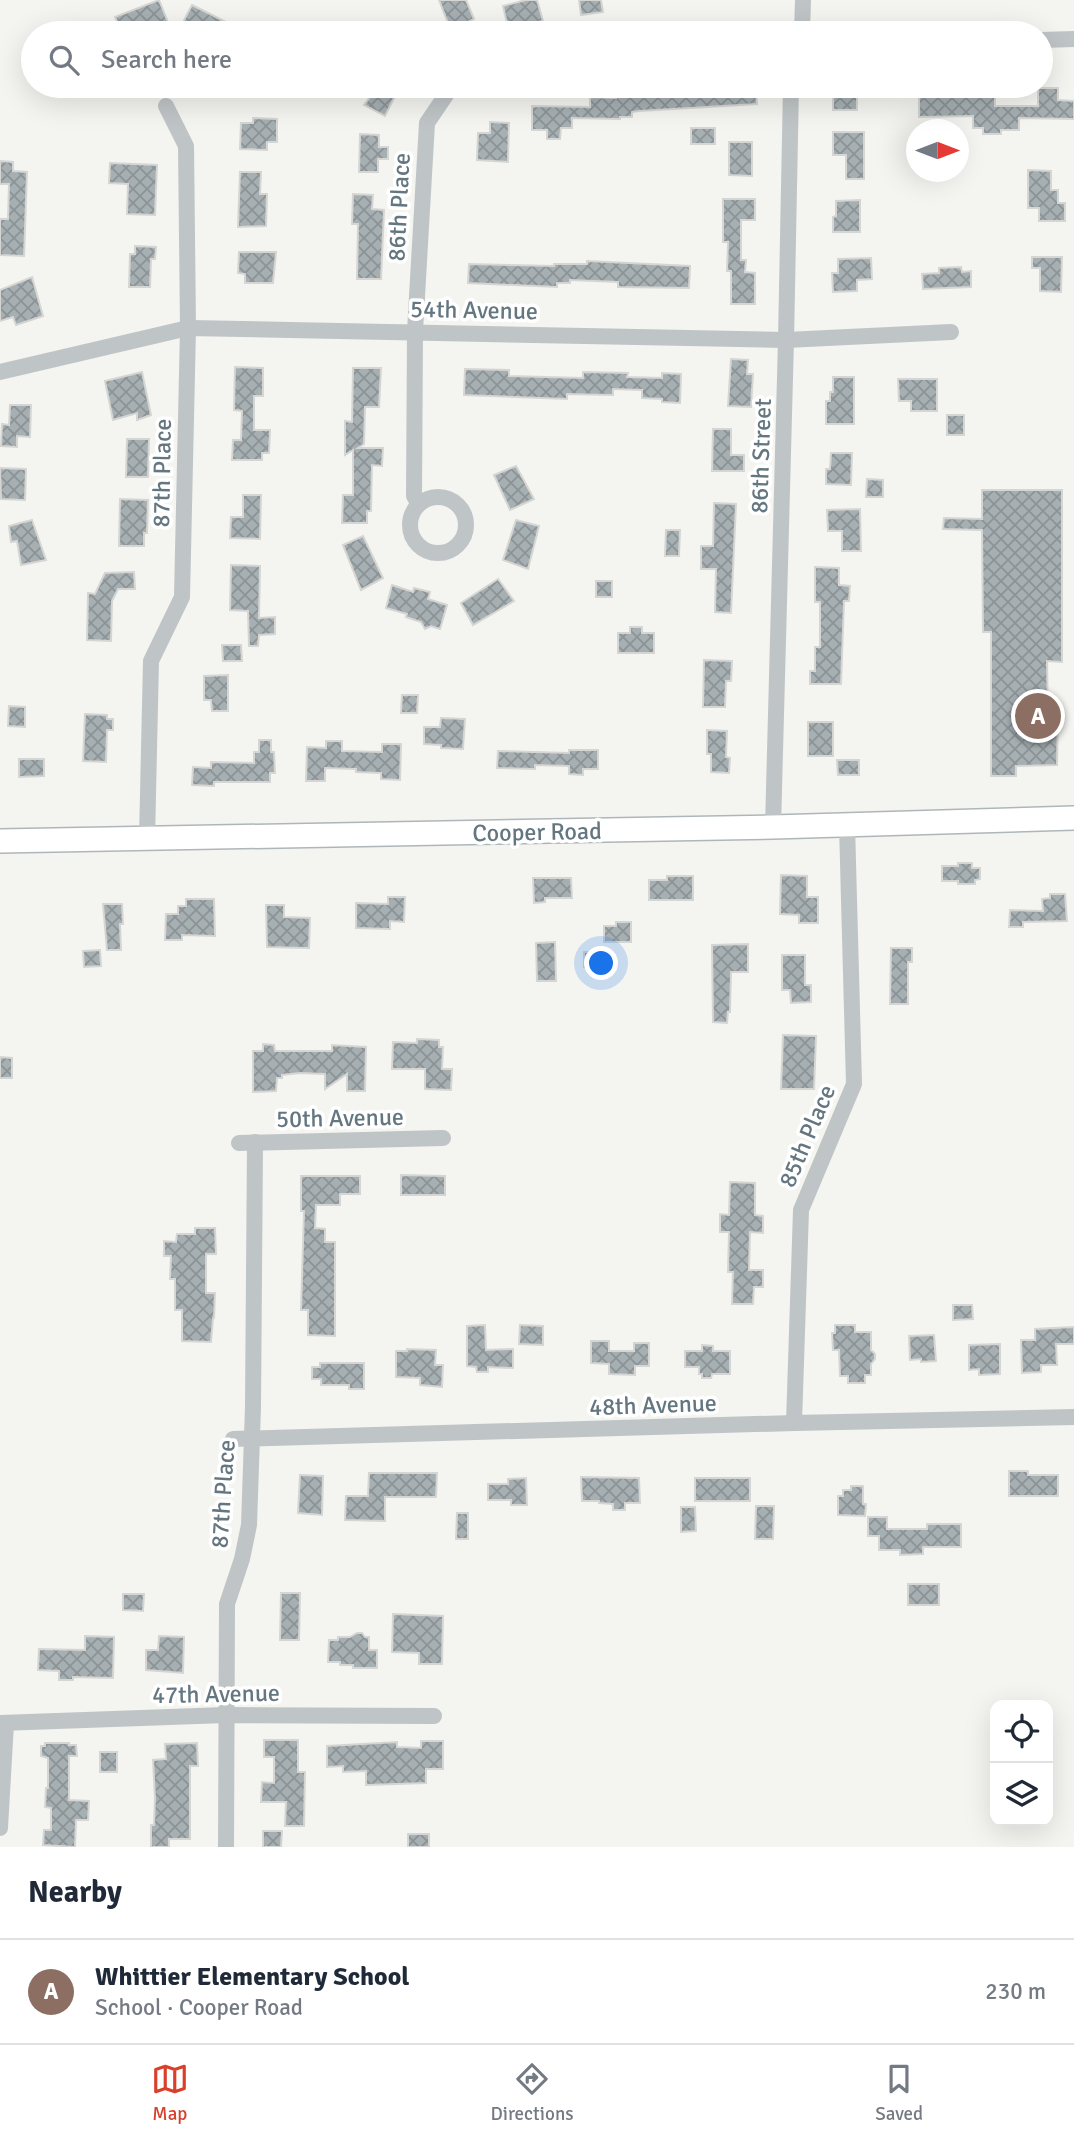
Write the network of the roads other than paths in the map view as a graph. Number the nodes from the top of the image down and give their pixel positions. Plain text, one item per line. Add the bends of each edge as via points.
1 (803, 0) edge
2 (802, 21) edge
3 (1074, 39) edge
4 (1053, 40) edge
5 (443, 98) edge
6 (791, 98) edge
7 (166, 106) dead end
8 (188, 328) junction
9 (415, 331) junction
10 (951, 332) dead end
11 (786, 340) junction
12 (0, 372) edge
13 (419, 505) dead end
14 (1074, 818) edge
15 (847, 825) junction
16 (774, 827) junction
17 (147, 839) junction
18 (0, 841) edge
19 (443, 1138) dead end
20 (247, 1143) joint
21 (1074, 1417) edge
22 (794, 1423) junction
23 (233, 1439) dead end
24 (250, 1439) junction
25 (226, 1715) junction
26 (434, 1716) dead end
27 (3, 1723) edge
28 (0, 1828) edge
29 (226, 1847) edge

1 - 2 street
3 - 4 street
5 - 9 street, 86th Place via 427,123
6 - 11 street, 86th Street
7 - 8 street, 87th Place via 186,146
8 - 9 street, 54th Avenue
8 - 12 street, 54th Avenue
8 - 17 street, 87th Place via 182,597 151,661
9 - 11 street, 54th Avenue
9 - 13 street, 86th Place via 414,496
10 - 11 street, 54th Avenue
11 - 16 street, 86th Street
14 - 15 street, Cooper Road
15 - 16 street, Cooper Road
15 - 22 street, 85th Place via 854,1084 801,1210
16 - 17 street, Cooper Road
17 - 18 street, Cooper Road
19 - 20 street, 50th Avenue
20 - 24 street, 87th Place
21 - 22 street, 48th Avenue
22 - 24 street, 48th Avenue
23 - 24 street, 48th Avenue
24 - 25 street, 87th Place via 249,1525 227,1604
25 - 26 street, 47th Avenue
25 - 27 street, 47th Avenue
25 - 29 street, 87th Place
27 - 28 street

